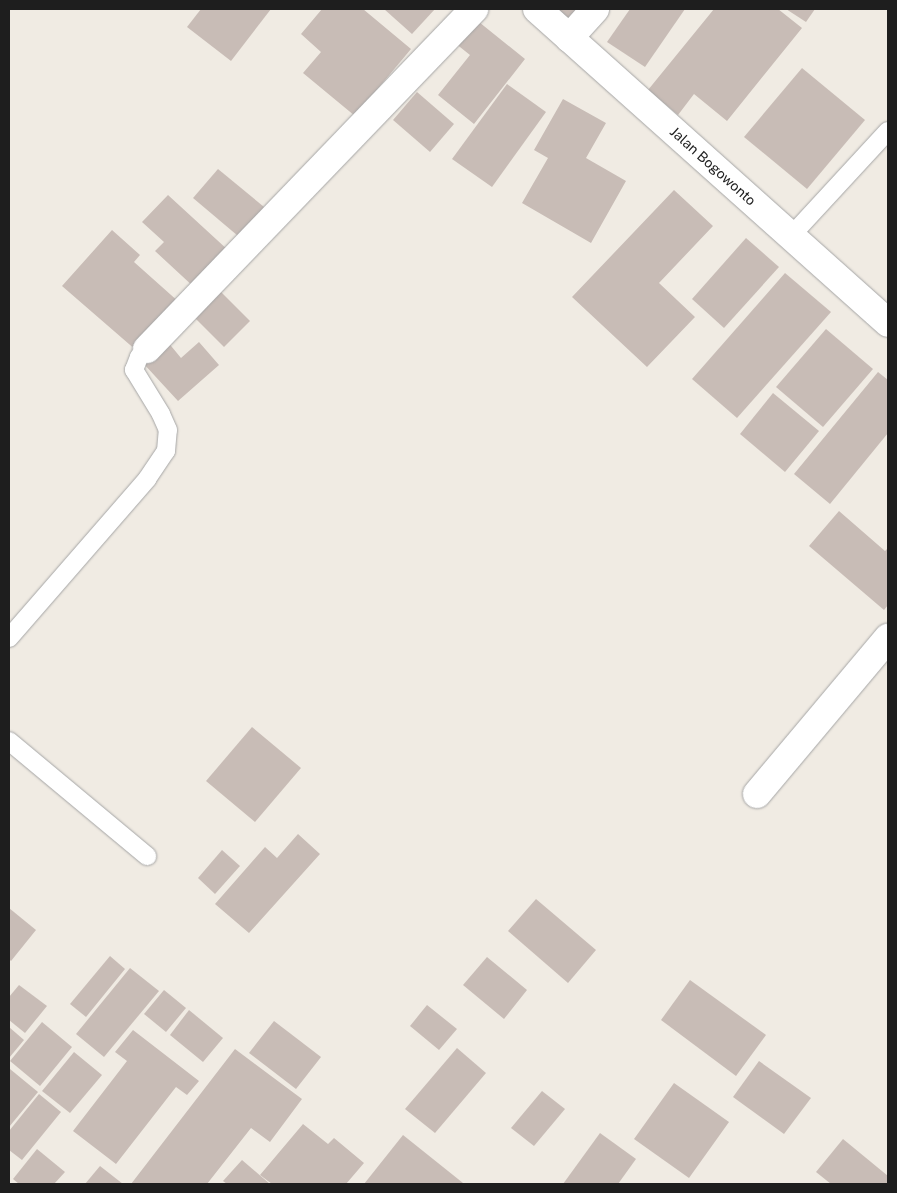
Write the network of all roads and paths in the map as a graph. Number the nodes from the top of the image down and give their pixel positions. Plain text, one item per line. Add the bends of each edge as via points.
1 (474, 9) edge
2 (538, 9) edge
3 (595, 9) edge
4 (569, 38) junction
5 (888, 131) edge
6 (791, 236) junction
7 (888, 323) edge
8 (146, 349) joint
9 (9, 638) edge
10 (888, 638) edge
11 (9, 741) edge
12 (757, 794) dead end
13 (148, 856) dead end

1 - 8 street
2 - 4 street, Jalan Bogowonto
3 - 4 street
4 - 6 street, Jalan Bogowonto
5 - 6 lane
6 - 7 street, Jalan Bogowonto
8 - 9 lane via 134,370 168,430 166,450 147,479
10 - 12 street
11 - 13 lane

